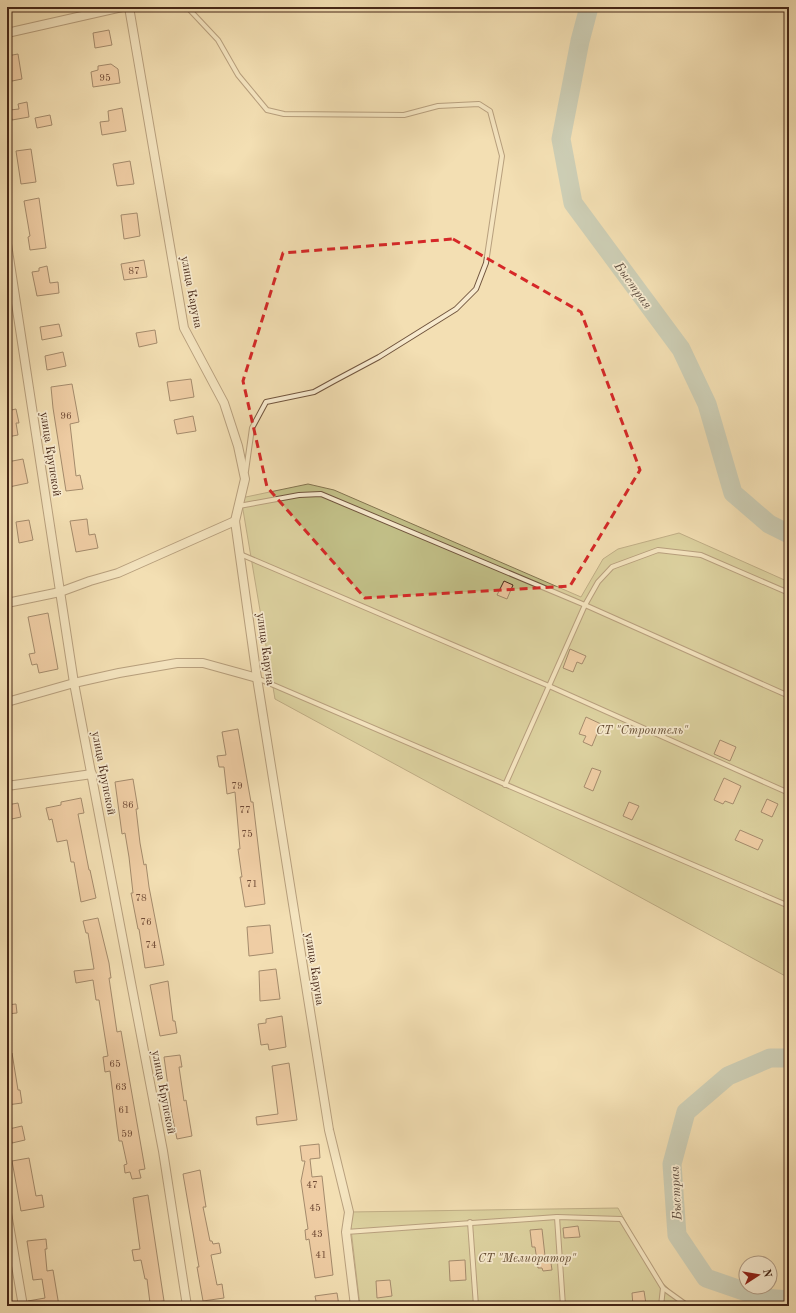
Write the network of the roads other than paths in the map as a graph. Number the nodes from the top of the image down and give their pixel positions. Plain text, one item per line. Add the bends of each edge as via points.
1 (122, 7) edge
2 (130, 7) edge
3 (187, 7) edge
4 (7, 33) edge
5 (7, 244) edge
6 (245, 479) junction
7 (239, 506) junction
8 (235, 521) junction
9 (240, 554) junction
10 (60, 592) junction
11 (789, 593) edge
12 (7, 603) edge
13 (585, 605) junction
14 (257, 678) junction
15 (74, 683) junction
16 (549, 686) junction
17 (789, 696) edge
18 (7, 702) edge
19 (92, 774) junction
20 (505, 784) junction
21 (7, 786) edge
22 (789, 793) edge
23 (789, 906) edge
24 (7, 1213) edge
25 (557, 1217) junction
26 (470, 1222) junction
27 (346, 1232) junction
28 (663, 1288) junction
29 (23, 1306) edge
30 (187, 1306) edge
31 (355, 1306) edge
32 (476, 1306) edge
33 (563, 1306) edge
34 (661, 1306) edge
35 (688, 1306) edge

1 - 4 street
2 - 6 street, улица Каруна via 184,328 224,402
3 - 6 lane via 218,40 238,75 267,110 284,114 404,115 438,106 479,104 490,111 502,156 486,263 476,289 456,309 385,353 314,392 266,402 252,428
5 - 10 street, улица Крупской
6 - 7 street, улица Каруна
7 - 8 street, улица Каруна
7 - 13 lane via 299,494 321,494
8 - 9 street, улица Каруна
8 - 10 street via 151,560
9 - 14 street, улица Каруна
9 - 16 lane
10 - 12 street
10 - 15 street, улица Крупской
11 - 13 lane via 701,555 658,550 612,567 598,582
13 - 16 lane
13 - 17 lane
14 - 15 street via 203,663 177,663
14 - 20 lane
14 - 27 street, улица Каруна via 329,1130 349,1212
15 - 18 street
15 - 19 street, улица Крупской
16 - 20 lane
16 - 22 lane
19 - 21 street
19 - 30 street, улица Крупской via 163,1151
20 - 23 lane
24 - 29 street
25 - 26 lane
25 - 28 lane via 620,1219
25 - 33 lane
26 - 27 lane
26 - 32 lane
27 - 31 street, улица Каруна
28 - 34 lane
28 - 35 lane

